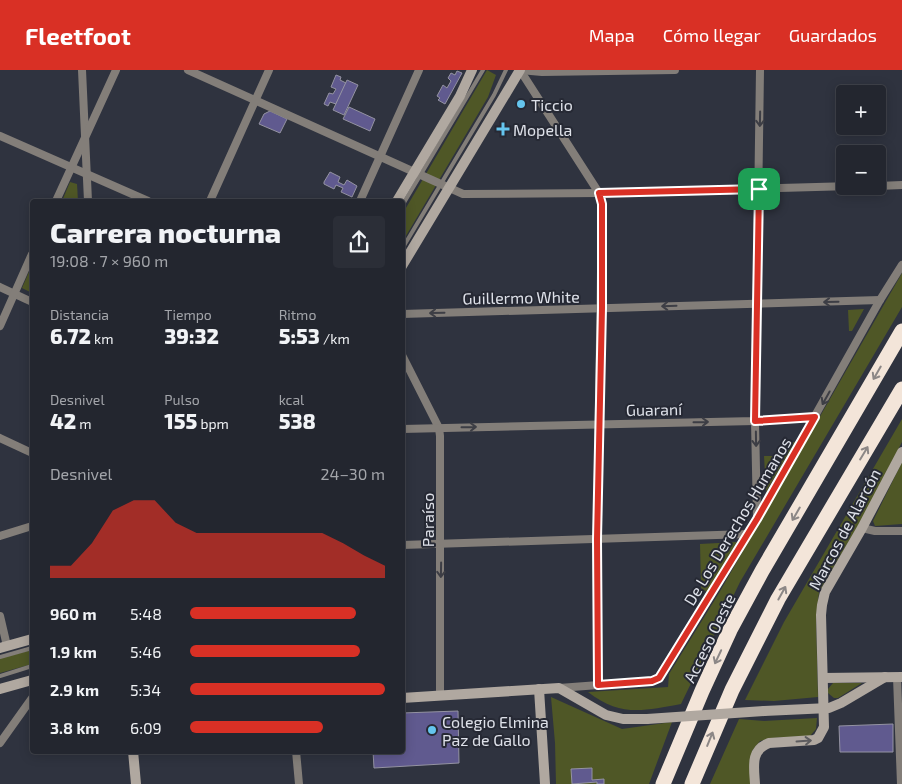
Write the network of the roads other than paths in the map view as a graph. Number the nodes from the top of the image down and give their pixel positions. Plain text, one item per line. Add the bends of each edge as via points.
1 (82, 70) edge
2 (116, 70) edge
3 (188, 70) edge
4 (269, 70) edge
5 (419, 70) edge
6 (472, 70) edge
7 (483, 70) edge
8 (506, 70) edge
9 (520, 70) edge
10 (675, 70) edge
11 (760, 70) edge
12 (256, 100) junction
13 (0, 136) edge
14 (86, 139) junction
15 (381, 156) junction
16 (72, 168) junction
17 (418, 173) junction
18 (87, 174) junction
19 (902, 185) edge
20 (445, 186) junction
21 (886, 186) edge
22 (836, 187) edge
23 (759, 189) junction
24 (599, 193) junction
25 (57, 199) edge
26 (88, 199) edge
27 (143, 199) edge
28 (211, 199) edge
29 (361, 199) edge
30 (398, 199) edge
31 (405, 200) edge
32 (405, 245) edge
33 (30, 258) edge
34 (405, 260) edge
35 (902, 265) edge
36 (0, 287) edge
37 (14, 294) junction
38 (880, 300) junction
39 (30, 301) edge
40 (757, 303) junction
41 (602, 308) junction
42 (405, 314) edge
43 (0, 326) edge
44 (902, 331) edge
45 (405, 361) edge
46 (902, 389) edge
47 (815, 417) junction
48 (755, 421) junction
49 (598, 424) junction
50 (439, 428) junction
51 (405, 429) edge
52 (0, 438) edge
53 (30, 452) edge
54 (902, 452) edge
55 (757, 519) junction
56 (30, 527) edge
57 (862, 528) junction
58 (902, 531) edge
59 (748, 534) junction
60 (0, 536) edge
61 (597, 539) junction
62 (441, 544) junction
63 (405, 545) edge
64 (0, 616) edge
65 (30, 640) edge
66 (3, 647) edge
67 (30, 649) edge
68 (0, 657) edge
69 (30, 667) edge
70 (0, 676) edge
71 (885, 677) junction
72 (900, 677) edge
73 (823, 678) junction
74 (30, 681) edge
75 (598, 685) junction
76 (558, 688) junction
77 (0, 689) edge
78 (539, 689) junction
79 (440, 695) junction
80 (405, 698) edge
81 (30, 701) edge
82 (824, 708) junction
83 (0, 743) edge
84 (133, 754) edge
85 (296, 754) edge
86 (136, 784) edge
87 (298, 784) edge
88 (545, 784) edge
89 (663, 784) edge
90 (692, 784) edge
91 (755, 784) edge
92 (901, 784) edge

1 - 14 street
2 - 14 street
3 - 12 street
4 - 12 street
5 - 15 street
6 - 17 street
7 - 17 lane
8 - 20 lane
9 - 10 street
9 - 20 street
9 - 24 street
11 -> 23 street
12 - 15 street
12 - 28 street
13 - 16 street
14 - 16 street
14 - 18 street
15 - 17 street
15 - 29 street
16 - 18 street
16 - 25 street
17 - 20 street
17 - 30 street
17 - 31 lane
18 - 26 street
18 - 27 street
19 - 21 street
20 - 24 street via 469,195
20 - 32 lane
20 - 34 street
22 - 23 street
23 - 24 street
23 - 40 street
24 - 41 street via 602,204
33 - 37 street
35 - 38 street, De Los Derechos Humanos
36 - 37 street
37 - 39 street
37 - 43 street
38 -> 40 street, Guillermo White
38 -> 47 street, De Los Derechos Humanos
40 -> 41 street, Guillermo White
40 - 48 street
41 -> 42 street, Guillermo White
41 - 49 street
44 -> 89 highway, Acceso Oeste via 730,630
45 - 50 street, Paraíso
90 -> 46 highway via 732,690 774,607
47 - 48 street, Guaraní
47 - 55 street, De Los Derechos Humanos
49 -> 48 street, Guaraní
48 -> 55 street
50 -> 49 street, Guaraní
49 - 61 street
50 - 51 street, Guaraní
50 - 62 street, Paraíso
52 - 53 street
54 - 57 street, Marcos de Alarcón
55 - 59 street, De Los Derechos Humanos
56 - 60 street
57 - 58 street
57 - 73 street, Marcos de Alarcón via 823,598
59 - 61 street
59 - 75 street, De Los Derechos Humanos via 656,680
61 - 62 street
61 - 75 street
62 - 63 street
62 -> 79 street, Paraíso
64 - 66 street
65 - 66 street
67 - 68 lane
69 - 70 lane
71 - 72 street
71 - 73 street
71 - 82 street via 841,703
72 - 92 street
73 - 82 street, Marcos de Alarcón
74 - 77 street
75 - 76 street
76 - 78 street
76 - 82 street, bridge via 606,715 623,719
78 - 79 street
78 - 88 street
79 - 80 street
81 - 83 street
91 -> 82 street, Marcos de Alarcón via 754,760 758,749 769,743 818,738 824,727
84 - 86 street
85 - 87 street

